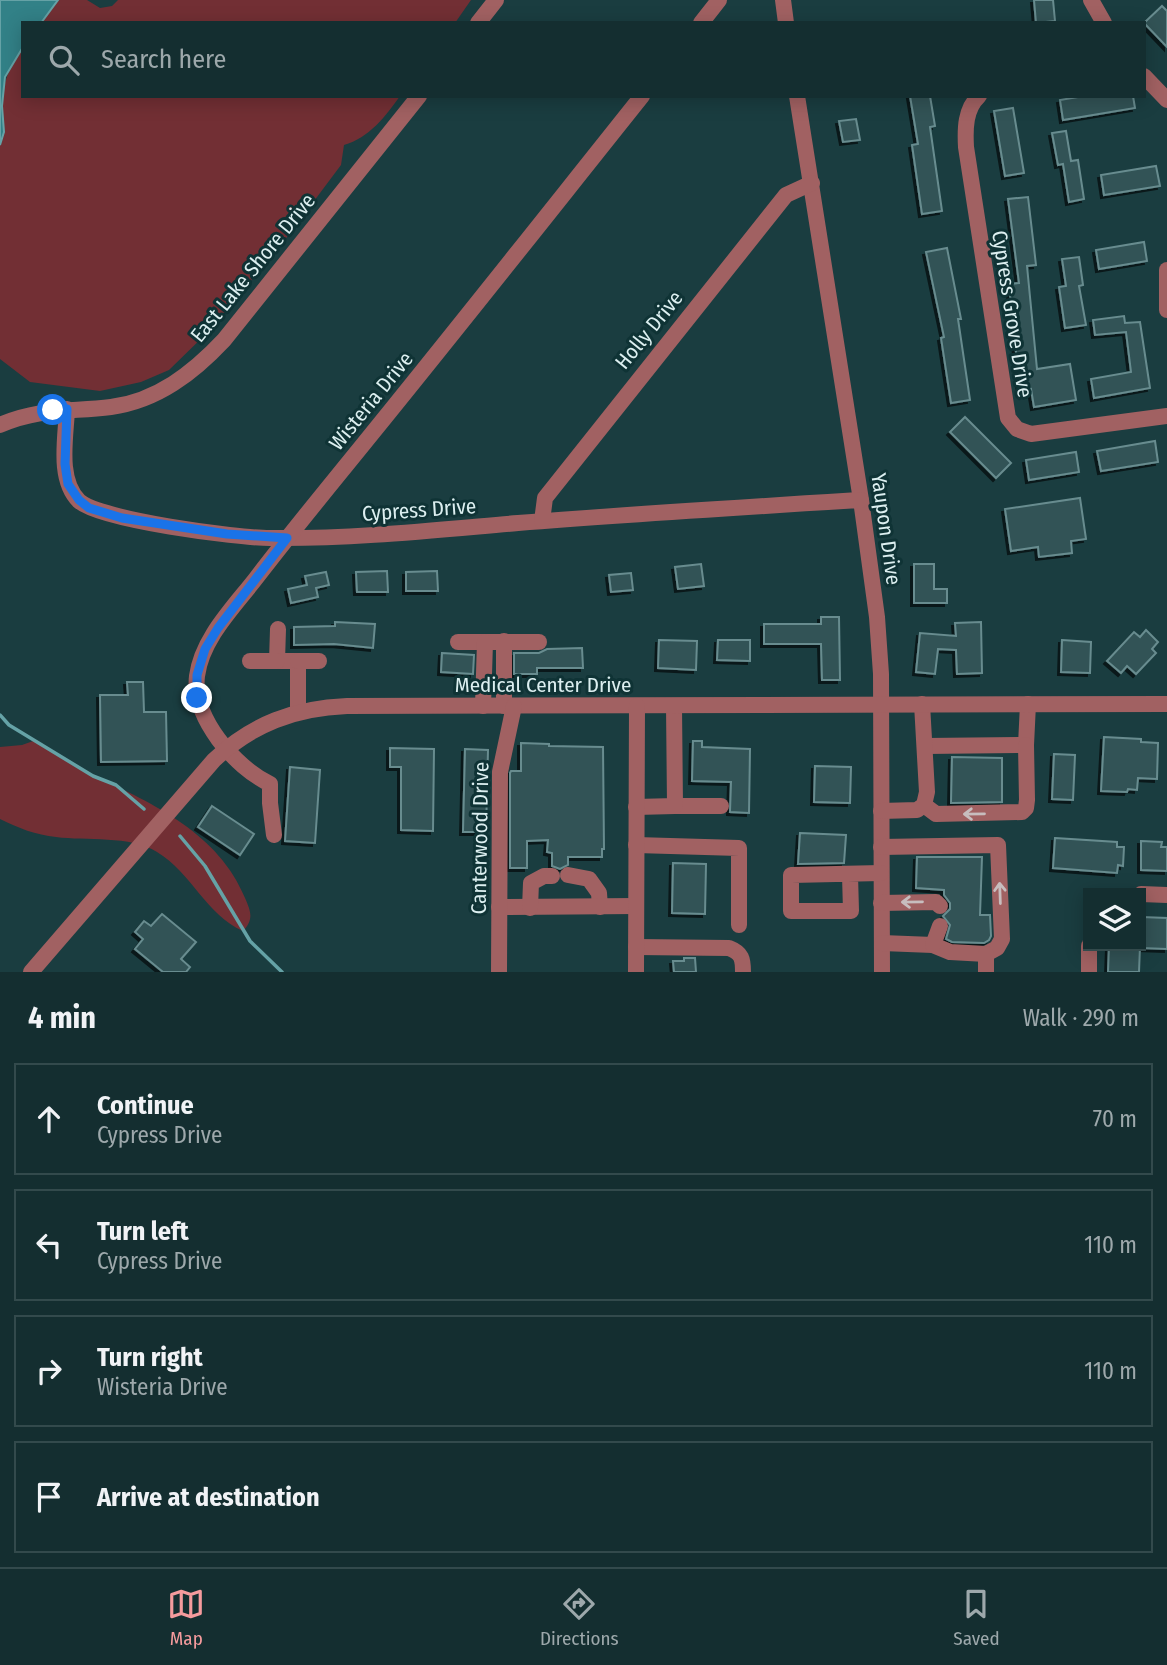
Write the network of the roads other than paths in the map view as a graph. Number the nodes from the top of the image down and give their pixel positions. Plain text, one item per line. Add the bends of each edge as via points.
1 (496, 0) edge
2 (719, 0) edge
3 (783, 0) edge
4 (1091, 0) edge
5 (480, 21) edge
6 (703, 21) edge
7 (786, 21) edge
8 (1103, 21) edge
9 (1146, 78) edge
10 (417, 98) edge
11 (640, 98) edge
12 (797, 98) edge
13 (977, 98) edge
14 (1167, 100) edge
15 (812, 183) junction
16 (1167, 270) edge
17 (1167, 310) edge
18 (67, 409) junction
19 (1167, 416) edge
20 (0, 425) edge
21 (861, 500) junction
22 (542, 521) junction
23 (287, 538) junction
24 (278, 629) dead end
25 (504, 641) junction
26 (457, 642) dead end
27 (485, 642) junction
28 (539, 642) dead end
29 (250, 661) dead end
30 (277, 661) junction
31 (298, 661) junction
32 (319, 661) dead end
33 (880, 704) junction
34 (922, 704) junction
35 (1028, 704) junction
36 (1167, 704) edge
37 (483, 706) junction
38 (509, 706) junction
39 (637, 706) junction
40 (674, 706) junction
41 (298, 712) junction
42 (1026, 745) junction
43 (925, 746) junction
44 (227, 748) junction
45 (925, 805) junction
46 (675, 806) junction
47 (721, 806) dead end
48 (636, 807) junction
49 (881, 811) junction
50 (274, 835) dead end
51 (636, 845) junction
52 (881, 847) junction
53 (881, 873) junction
54 (850, 875) dead end
55 (1146, 894) edge
56 (1167, 895) edge
57 (881, 903) junction
58 (636, 906) junction
59 (940, 906) dead end
60 (499, 907) junction
61 (600, 907) junction
62 (530, 908) junction
63 (739, 925) dead end
64 (940, 926) dead end
65 (882, 943) junction
66 (933, 945) junction
67 (636, 947) junction
68 (1089, 951) edge
69 (986, 954) junction
70 (31, 972) edge
71 (499, 972) edge
72 (636, 972) edge
73 (743, 972) edge
74 (882, 972) edge
75 (986, 972) edge
76 (1089, 972) edge

1 - 5 street
2 - 6 street
3 - 7 street
4 - 8 street
9 - 14 street
10 - 18 street, East Lake Shore Drive via 207,358 148,397 111,407
11 - 23 street, Wisteria Drive
12 - 15 street, Yaupon Drive
13 - 19 street, Cypress Grove Drive via 966,121 966,147 1008,418 1017,429 1031,434
15 - 21 street, Yaupon Drive
15 - 22 street, Holly Drive via 786,195 687,317 545,498
16 - 17 street
18 - 20 street, East Lake Shore Drive via 39,412
18 - 23 street, Cypress Drive via 68,484 89,508 122,518 227,534
21 - 22 street, Cypress Drive
21 - 33 street, Yaupon Drive via 877,617
22 - 23 street, Cypress Drive
23 - 44 street, Wisteria Drive via 218,628 201,660 196,686 200,709
24 - 30 street
25 - 27 street
25 - 28 street
25 - 38 street, Canterwood Drive
26 - 27 street
27 - 37 street
29 - 30 street
30 - 31 street
31 - 32 street
31 - 41 street
33 - 34 street, Medical Center Drive
33 - 40 street, Medical Center Drive
33 - 49 street, Yaupon Drive
34 - 35 street, Medical Center Drive
34 - 43 street
35 - 36 street, Medical Center Drive
35 - 42 street
37 - 38 street, Medical Center Drive
37 - 41 street, Medical Center Drive via 332,707
38 - 39 street, Medical Center Drive
38 - 60 street, Canterwood Drive via 501,765
39 - 40 street, Medical Center Drive
39 - 48 street
40 - 46 street
41 - 44 street, Medical Center Drive via 267,722
42 - 43 street
42 -> 45 street via 1026,808 1021,812 936,814
43 - 45 street
44 - 50 street, Wisteria Drive via 253,776 270,784
44 - 70 street, Medical Center Drive
45 - 49 street via 917,810
46 - 47 street
46 - 48 street
48 - 51 street
49 - 52 street, Yaupon Drive
51 - 58 street
51 - 63 street via 738,848
52 - 53 street, Yaupon Drive
69 -> 52 street via 1002,939 998,845
53 - 54 street
53 - 57 street, Yaupon Drive
55 - 56 street
59 -> 57 street via 936,902
57 - 65 street, Yaupon Drive
58 - 61 street
58 - 67 street
60 - 62 street
60 - 71 street, Canterwood Drive
61 - 62 street
61 - 62 street via 599,893 589,878 544,876 531,883
64 - 66 street
65 - 66 street
65 - 74 street, Yaupon Drive
66 - 69 street via 950,952
67 - 72 street
67 - 73 street via 729,948 743,957
68 - 76 street
69 - 75 street

